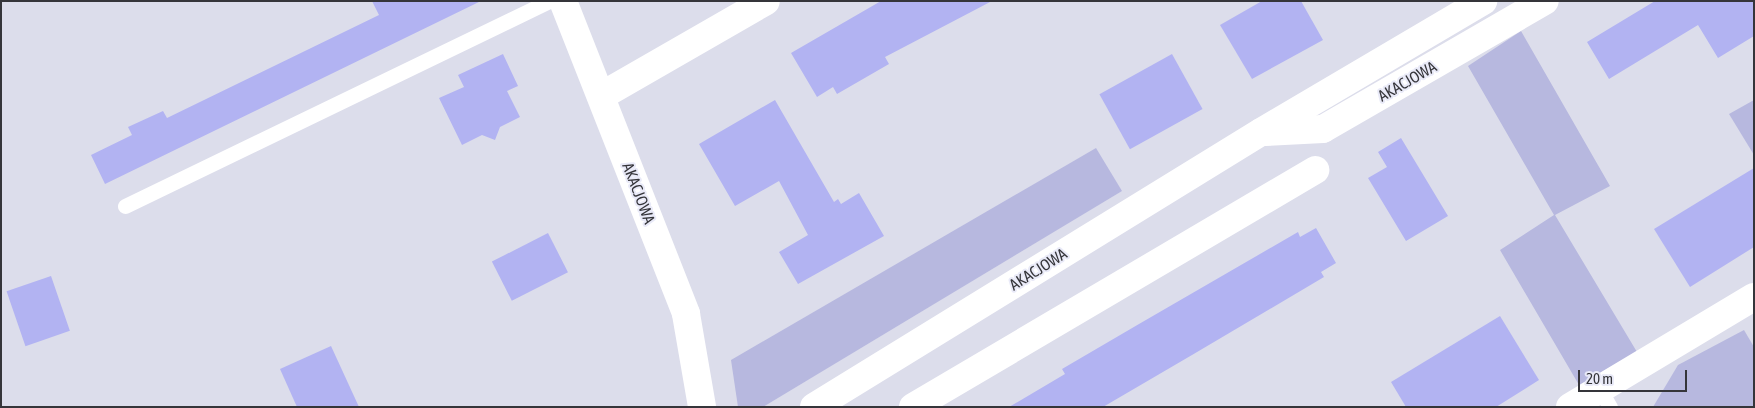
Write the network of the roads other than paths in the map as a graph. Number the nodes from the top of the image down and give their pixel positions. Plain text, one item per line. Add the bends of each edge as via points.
1 (549, 1) edge
2 (563, 1) edge
3 (766, 1) edge
4 (1484, 1) edge
5 (1545, 1) edge
6 (601, 96) junction
7 (1261, 132) junction
8 (1315, 170) dead end
9 (125, 206) dead end
10 (1754, 297) edge
11 (1604, 398) edge
12 (702, 407) edge
13 (814, 407) edge
14 (913, 407) edge
15 (1570, 407) edge

1 - 9 lane
2 - 6 street, AKACJOWA
3 - 6 street
4 - 7 street, AKACJOWA
5 - 7 street, AKACJOWA via 1323,129
6 - 12 street, AKACJOWA via 686,314
7 - 13 street, AKACJOWA
8 - 14 street
10 - 11 street
11 - 15 street

